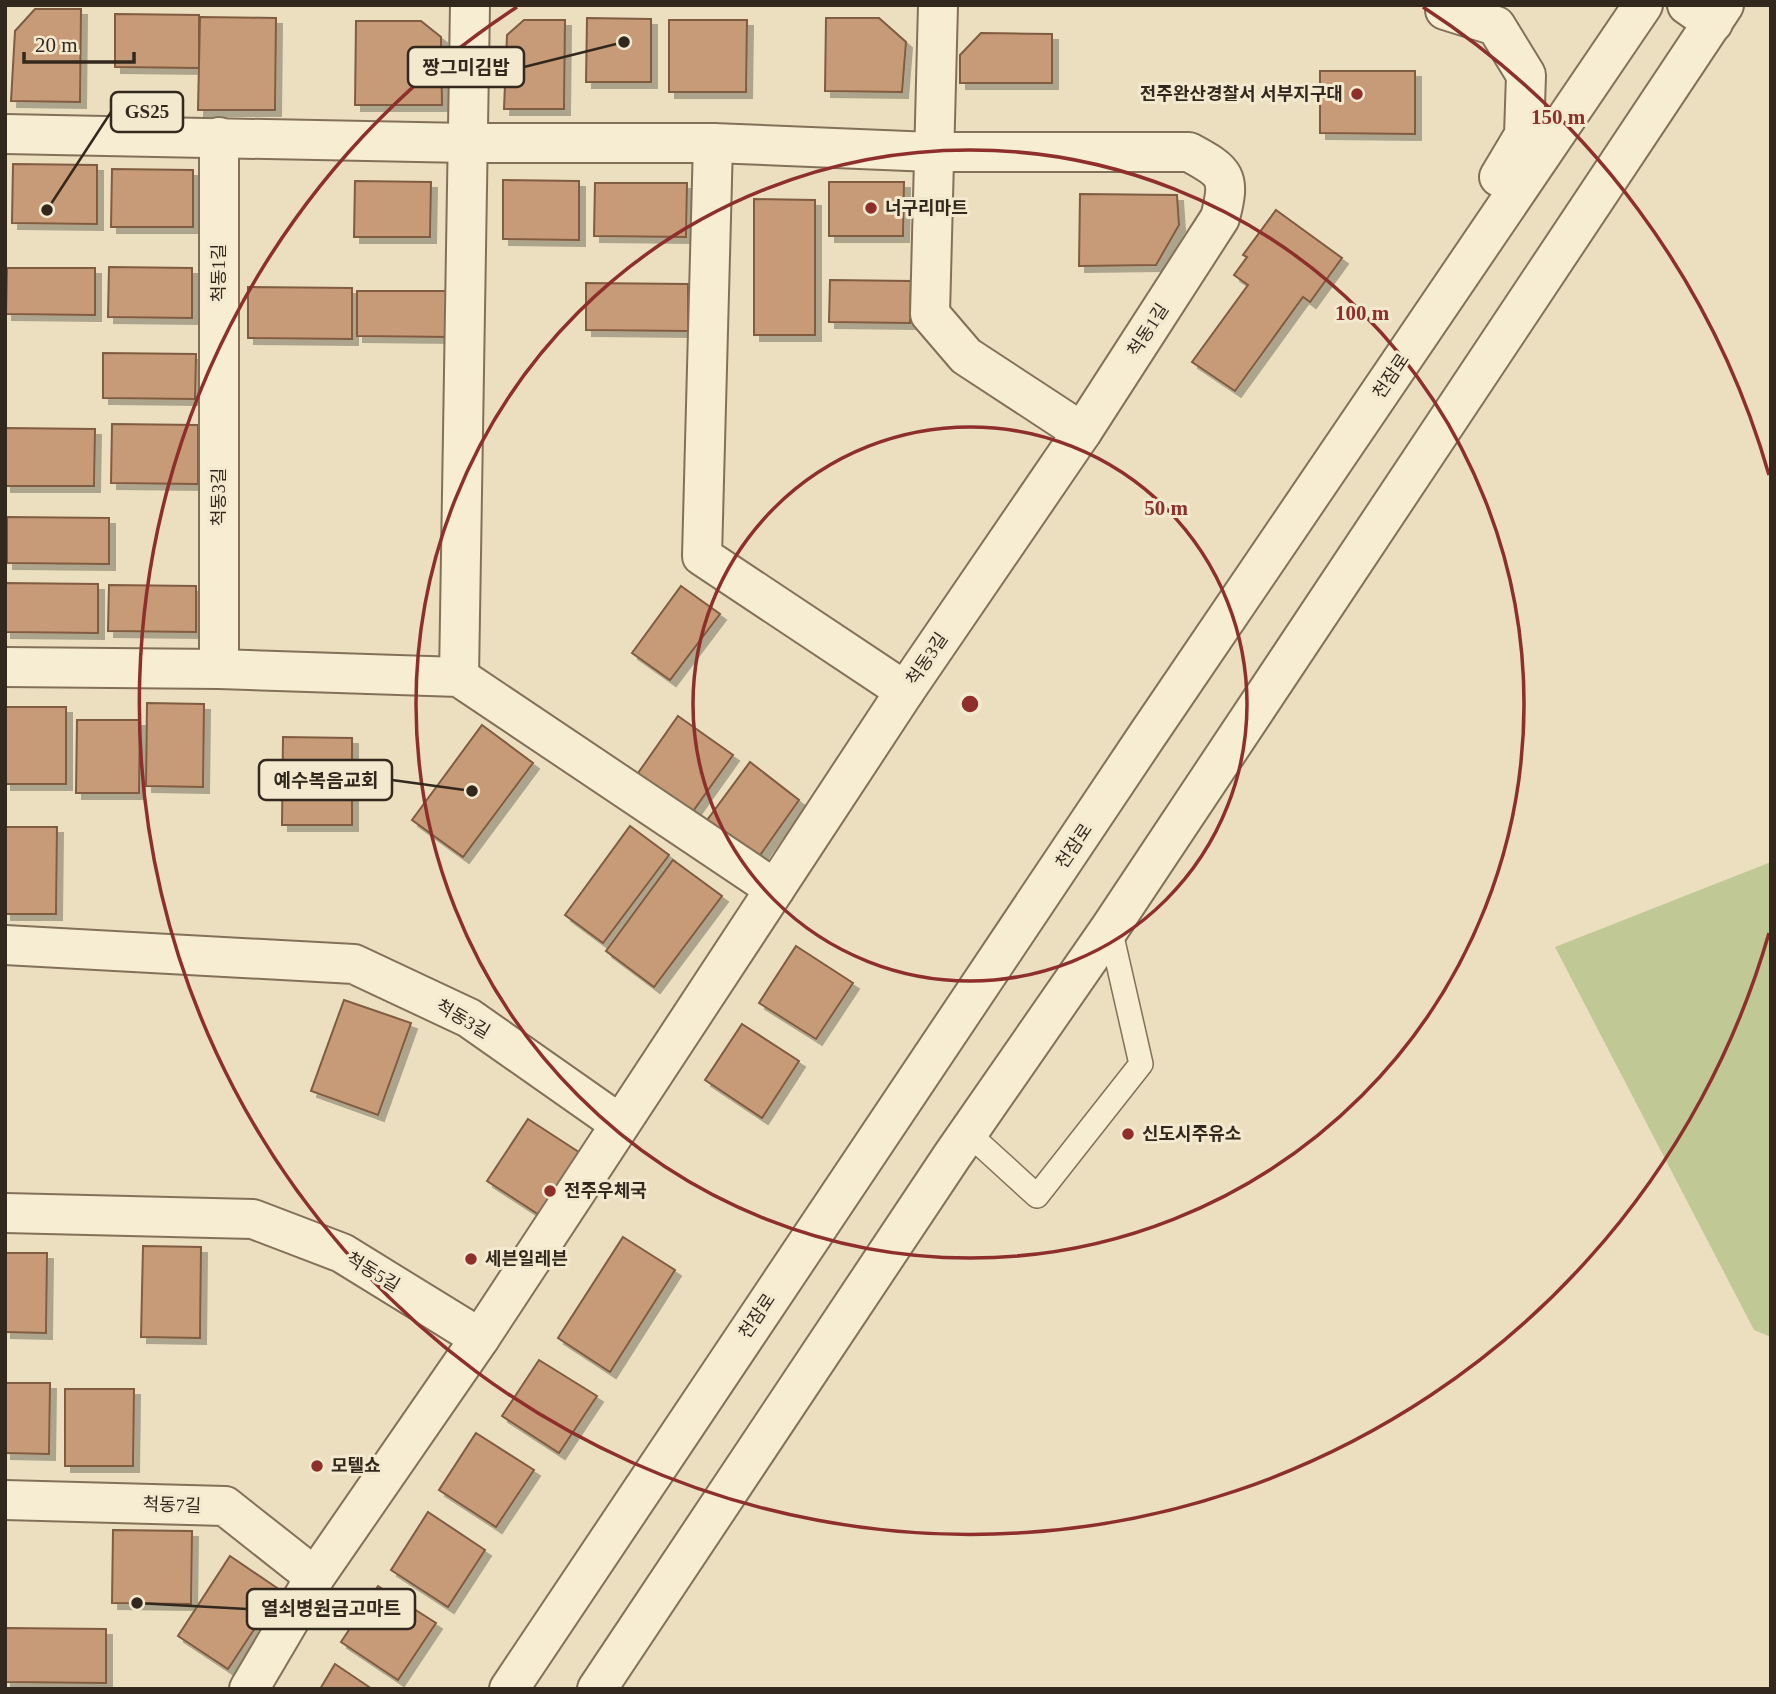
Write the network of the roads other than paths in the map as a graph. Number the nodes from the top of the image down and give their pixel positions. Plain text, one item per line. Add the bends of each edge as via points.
1 (470, 5) edge
2 (938, 5) edge
3 (1445, 5) edge
4 (1643, 5) edge
5 (1708, 11) edge
6 (5, 134) edge
7 (219, 136) junction
8 (467, 143) junction
9 (713, 143) junction
10 (932, 152) junction
11 (1511, 200) junction
12 (219, 409) joint
13 (1082, 432) junction
14 (5, 667) edge
15 (219, 669) junction
16 (459, 677) junction
17 (905, 691) junction
18 (775, 889) junction
19 (1110, 928) junction
20 (5, 945) edge
21 (620, 1124) junction
22 (969, 1134) junction
23 (5, 1213) edge
24 (480, 1338) junction
25 (5, 1500) edge
26 (315, 1577) junction
27 (248, 1689) edge
28 (509, 1689) edge
29 (597, 1689) edge

1 - 8 street
2 - 10 street
3 - 11 street via 1445,10 1496,26 1526,75 1524,135 1493,186
4 - 11 street, 천잠로
5 - 19 street
6 - 7 street, 척동1길
7 - 8 street, 척동1길
7 - 12 street, 척동1길
8 - 9 street, 척동1길
8 - 16 street
9 - 10 street, 척동1길
9 - 17 street via 702,556
10 - 13 street via 930,314 966,356
10 - 13 street, 척동1길 via 1189,152 1218,167 1227,190 1220,218
11 - 28 street, 천잠로
12 - 15 street, 척동3길
13 - 17 street, 척동3길
14 - 15 street
15 - 16 street
16 - 18 street
17 - 18 street, 척동3길
18 - 21 street, 척동3길
19 - 22 street
19 - 22 lane via 1141,1064 1037,1196
20 - 21 street, 척동3길 via 354,964 469,1018
21 - 24 street
22 - 29 street
23 - 24 street, 척동5길 via 253,1219 342,1253
24 - 26 street
25 - 26 street, 척동7길 via 225,1506
26 - 27 street

